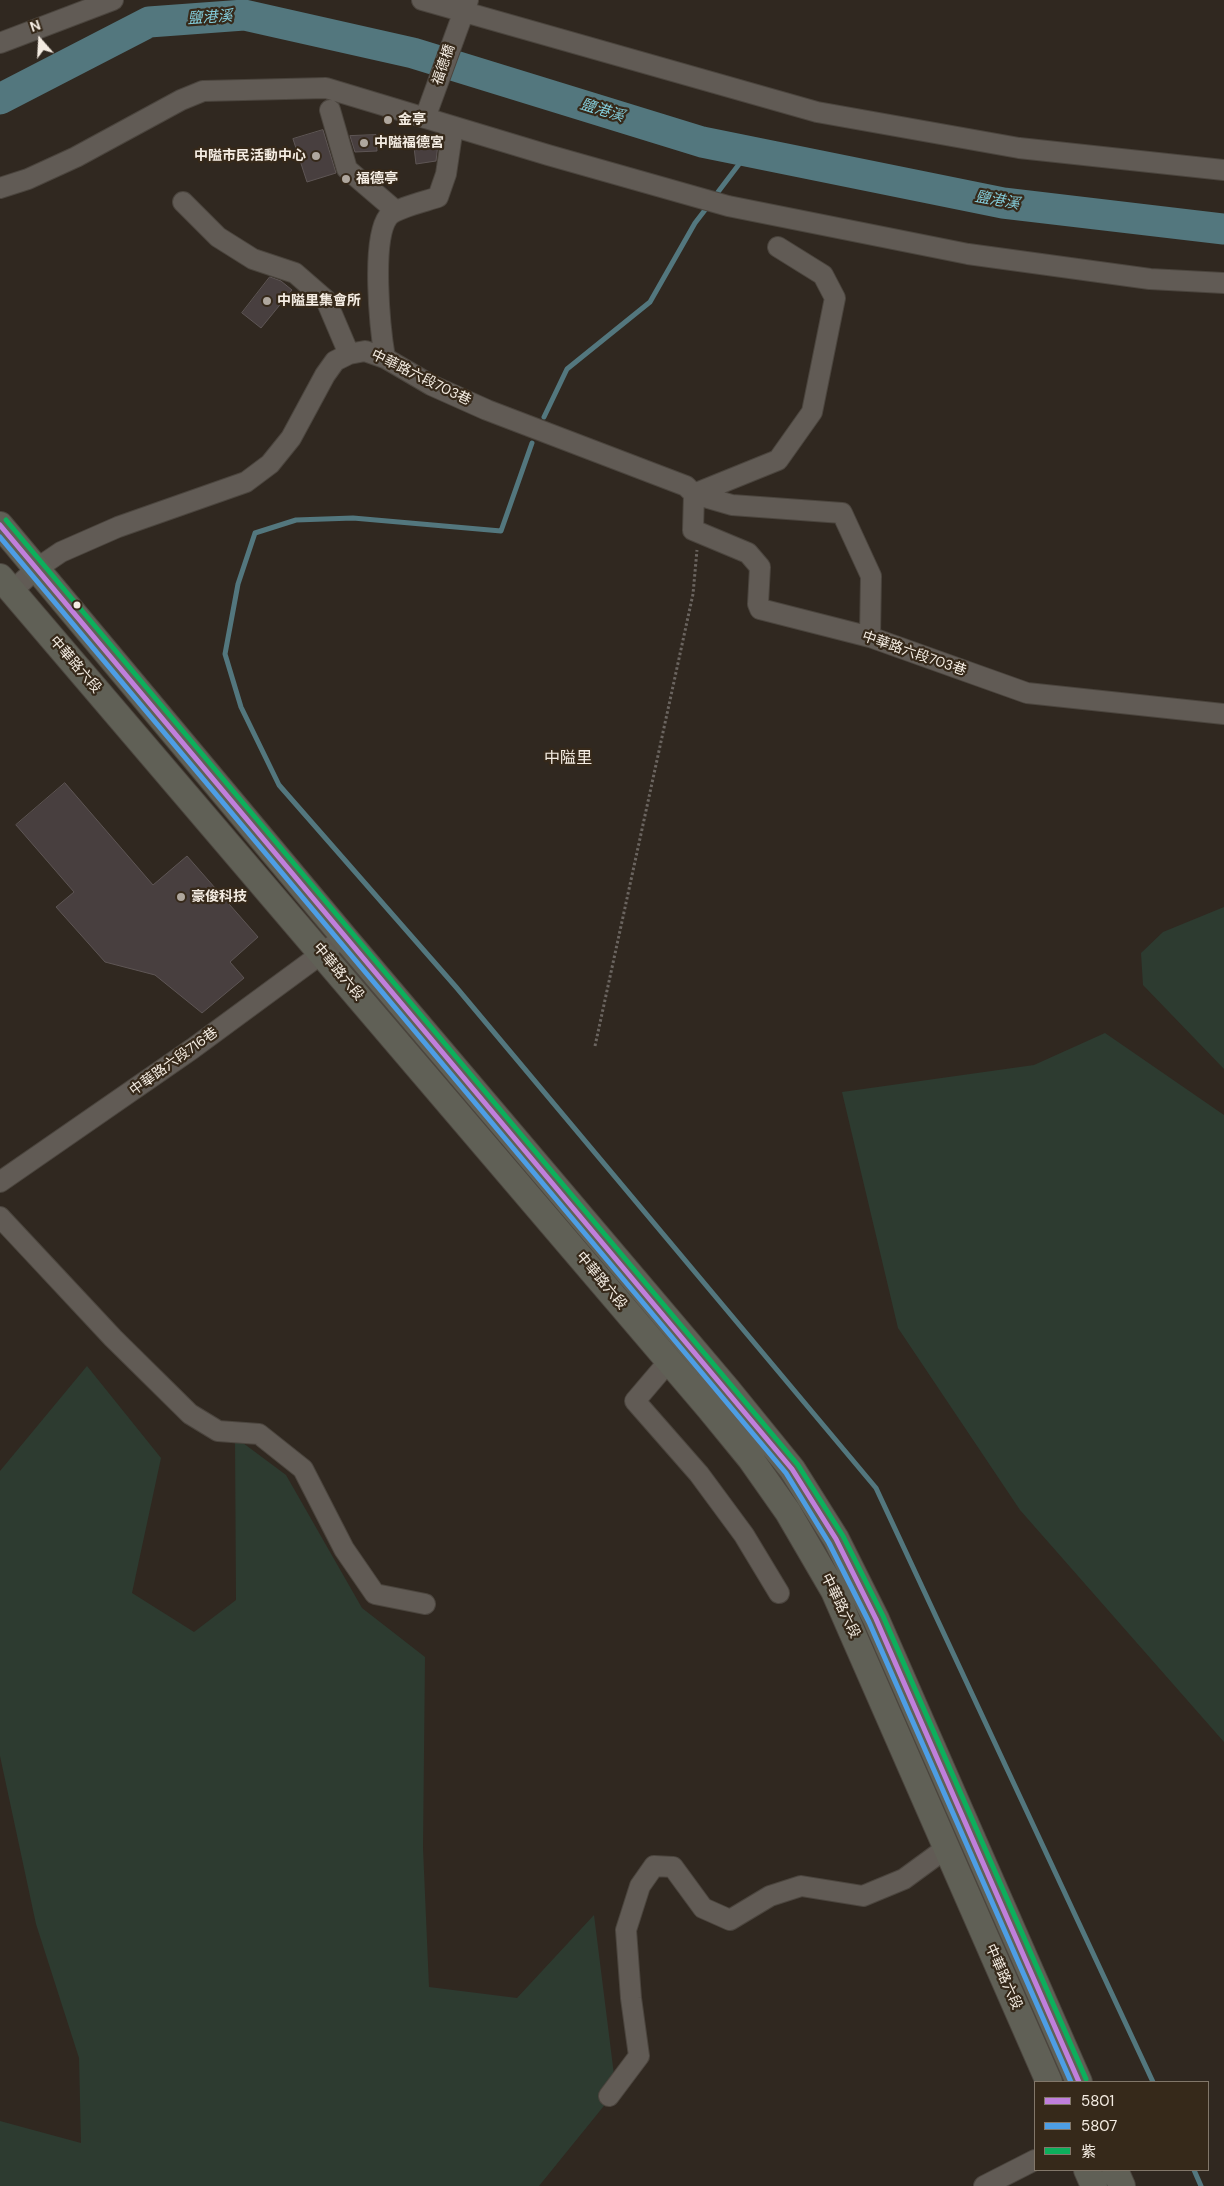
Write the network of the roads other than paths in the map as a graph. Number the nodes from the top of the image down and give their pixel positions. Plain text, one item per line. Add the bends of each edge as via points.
1 (113, 0) edge
2 (422, 0) edge
3 (465, 6) edge
4 (0, 43) edge
5 (330, 110) dead end
6 (425, 118) junction
7 (454, 127) junction
8 (1224, 170) edge
9 (0, 188) edge
10 (183, 202) dead end
11 (396, 211) junction
12 (778, 247) dead end
13 (1224, 283) edge
14 (349, 354) junction
15 (385, 358) junction
16 (694, 494) junction
17 (0, 525) edge
18 (36, 569) junction
19 (6, 584) edge
20 (870, 637) junction
21 (1224, 714) edge
22 (344, 937) junction
23 (322, 953) junction
24 (0, 1182) edge
25 (0, 1217) edge
26 (669, 1361) junction
27 (779, 1593) dead end
28 (425, 1604) dead end
29 (946, 1849) junction
30 (1049, 2081) edge
31 (1078, 2081) edge
32 (608, 2096) dead end
33 (1034, 2161) edge
34 (1087, 2171) edge
35 (1115, 2171) edge
36 (984, 2186) edge
37 (1094, 2186) edge
38 (1122, 2186) edge

1 - 4 street
2 - 3 street
3 - 6 street, 福德橋
3 - 8 street via 817,112 1019,148
5 - 11 street via 347,169
6 - 7 street
6 - 9 street via 326,88 203,91 76,157
7 - 11 street via 446,174 438,197
7 - 13 street via 728,206 949,251 1150,279
10 - 14 street via 218,237 253,259 294,273 326,300
11 - 15 street via 389,216 382,230 379,257 379,307
12 - 16 street via 822,275 835,298 812,412 778,460
14 - 15 street, 中華路六段703巷 via 365,351
14 - 18 street via 335,362 325,375 291,438 270,464 246,482 118,527 61,552
15 - 16 street, 中華路六段703巷 via 431,385 487,410 686,486
16 - 20 street, 中華路六段703巷 via 693,530 748,552 760,567 760,609
16 - 20 street, 中華路六段703巷 via 732,505 842,513 871,576
17 - 18 main road, 中華路六段
18 - 19 street
18 - 22 main road, 中華路六段
19 - 23 main road, 中華路六段
20 - 21 street, 中華路六段703巷 via 1027,694
22 - 23 street, 中華路六段716巷
22 - 31 main road, 中華路六段 via 727,1389 792,1469 812,1499 876,1619
23 - 24 street, 中華路六段716巷 via 176,1060
23 - 26 main road, 中華路六段
25 - 28 street via 190,1414 218,1431 259,1434 303,1469 344,1549 376,1594
26 - 27 street via 635,1401 700,1474 744,1535
26 - 29 main road, 中華路六段 via 750,1458 819,1563 856,1638
29 - 30 main road, 中華路六段
29 - 32 street via 904,1879 863,1896 801,1886 770,1896 730,1920 703,1908 674,1867 654,1866 640,1886 626,1930 639,2056
33 - 36 street
34 - 37 main road
35 - 38 main road

